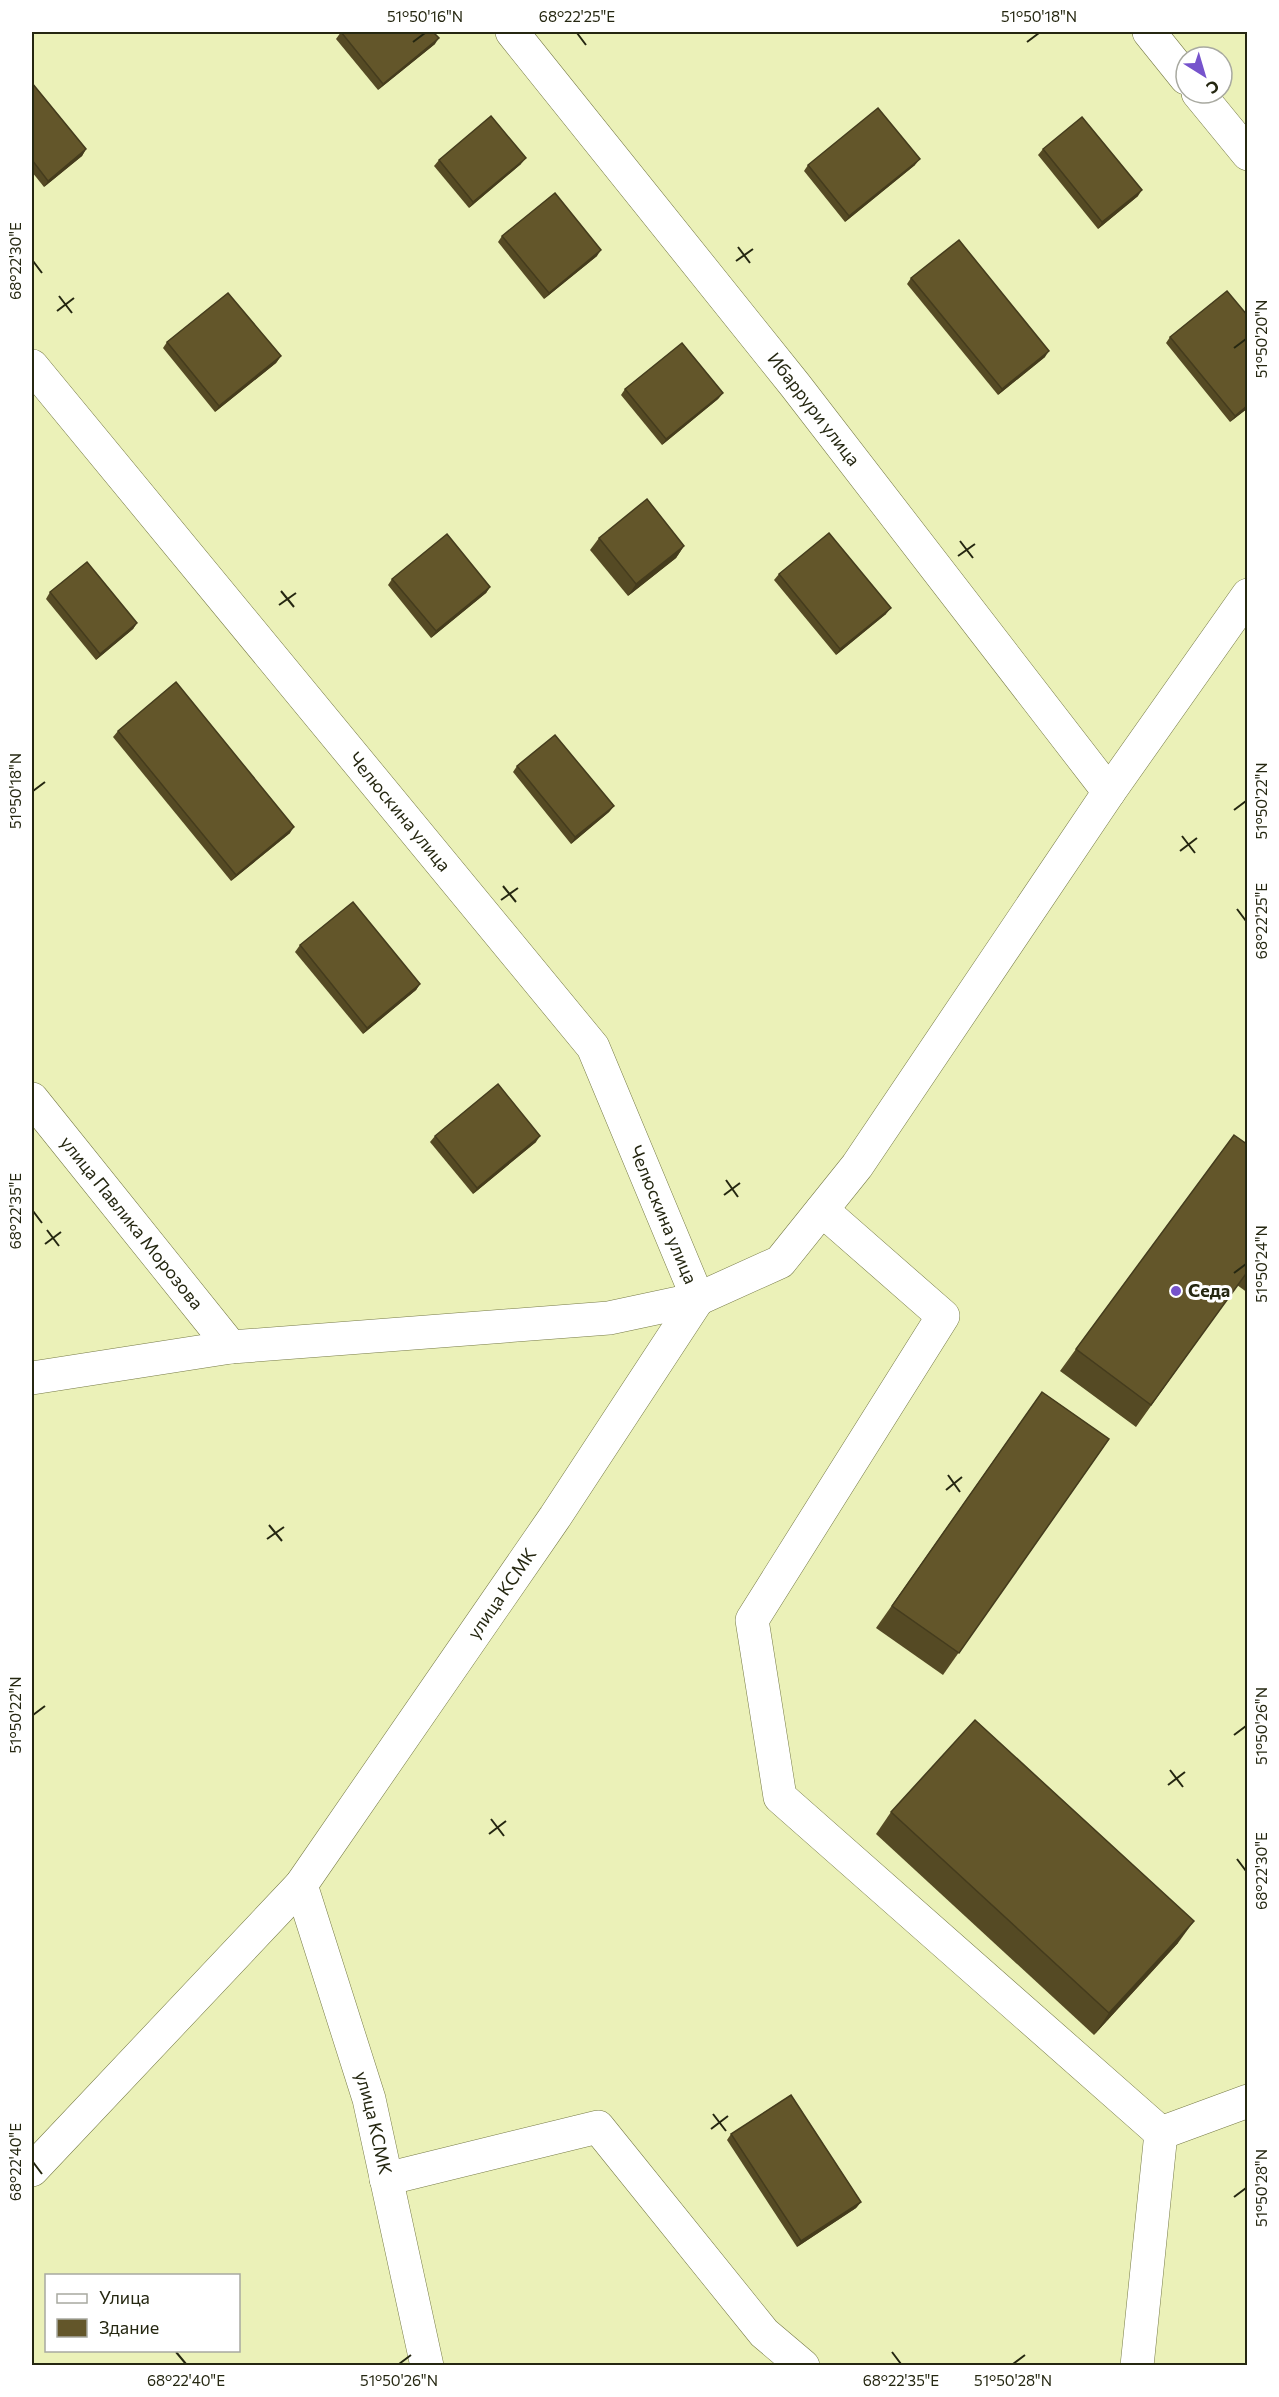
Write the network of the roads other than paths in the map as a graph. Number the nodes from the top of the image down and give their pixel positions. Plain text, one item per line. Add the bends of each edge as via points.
1 (512, 32) edge
2 (1149, 32) edge
3 (1174, 63) edge
4 (1208, 105) edge
5 (1248, 154) edge
6 (32, 366) edge
7 (1248, 595) edge
8 (1109, 792) junction
9 (32, 1099) edge
10 (822, 1210) junction
11 (698, 1299) junction
12 (231, 1347) junction
13 (32, 1378) edge
14 (301, 1885) junction
15 (1248, 2101) edge
16 (1161, 2133) junction
17 (32, 2169) edge
18 (387, 2179) junction
19 (427, 2366) edge
20 (803, 2366) edge
21 (1137, 2366) edge

1 - 8 street, Ибаррури улица via 795,385
2 - 3 street
4 - 5 street
6 - 11 street, Челюскина улица via 593,1047
7 - 8 street
8 - 10 street via 856,1166
9 - 12 street, улица Павлика Морозова
10 - 11 street via 780,1262
10 - 16 street via 943,1316 752,1620 780,1797
11 - 12 street via 609,1318
11 - 14 street, улица КСМК via 555,1517
12 - 13 street
14 - 17 street, улица КСМК
14 - 18 street, улица КСМК via 369,2099
15 - 16 street
16 - 21 street
18 - 19 street, улица КСМК
18 - 20 street via 598,2127 764,2333

